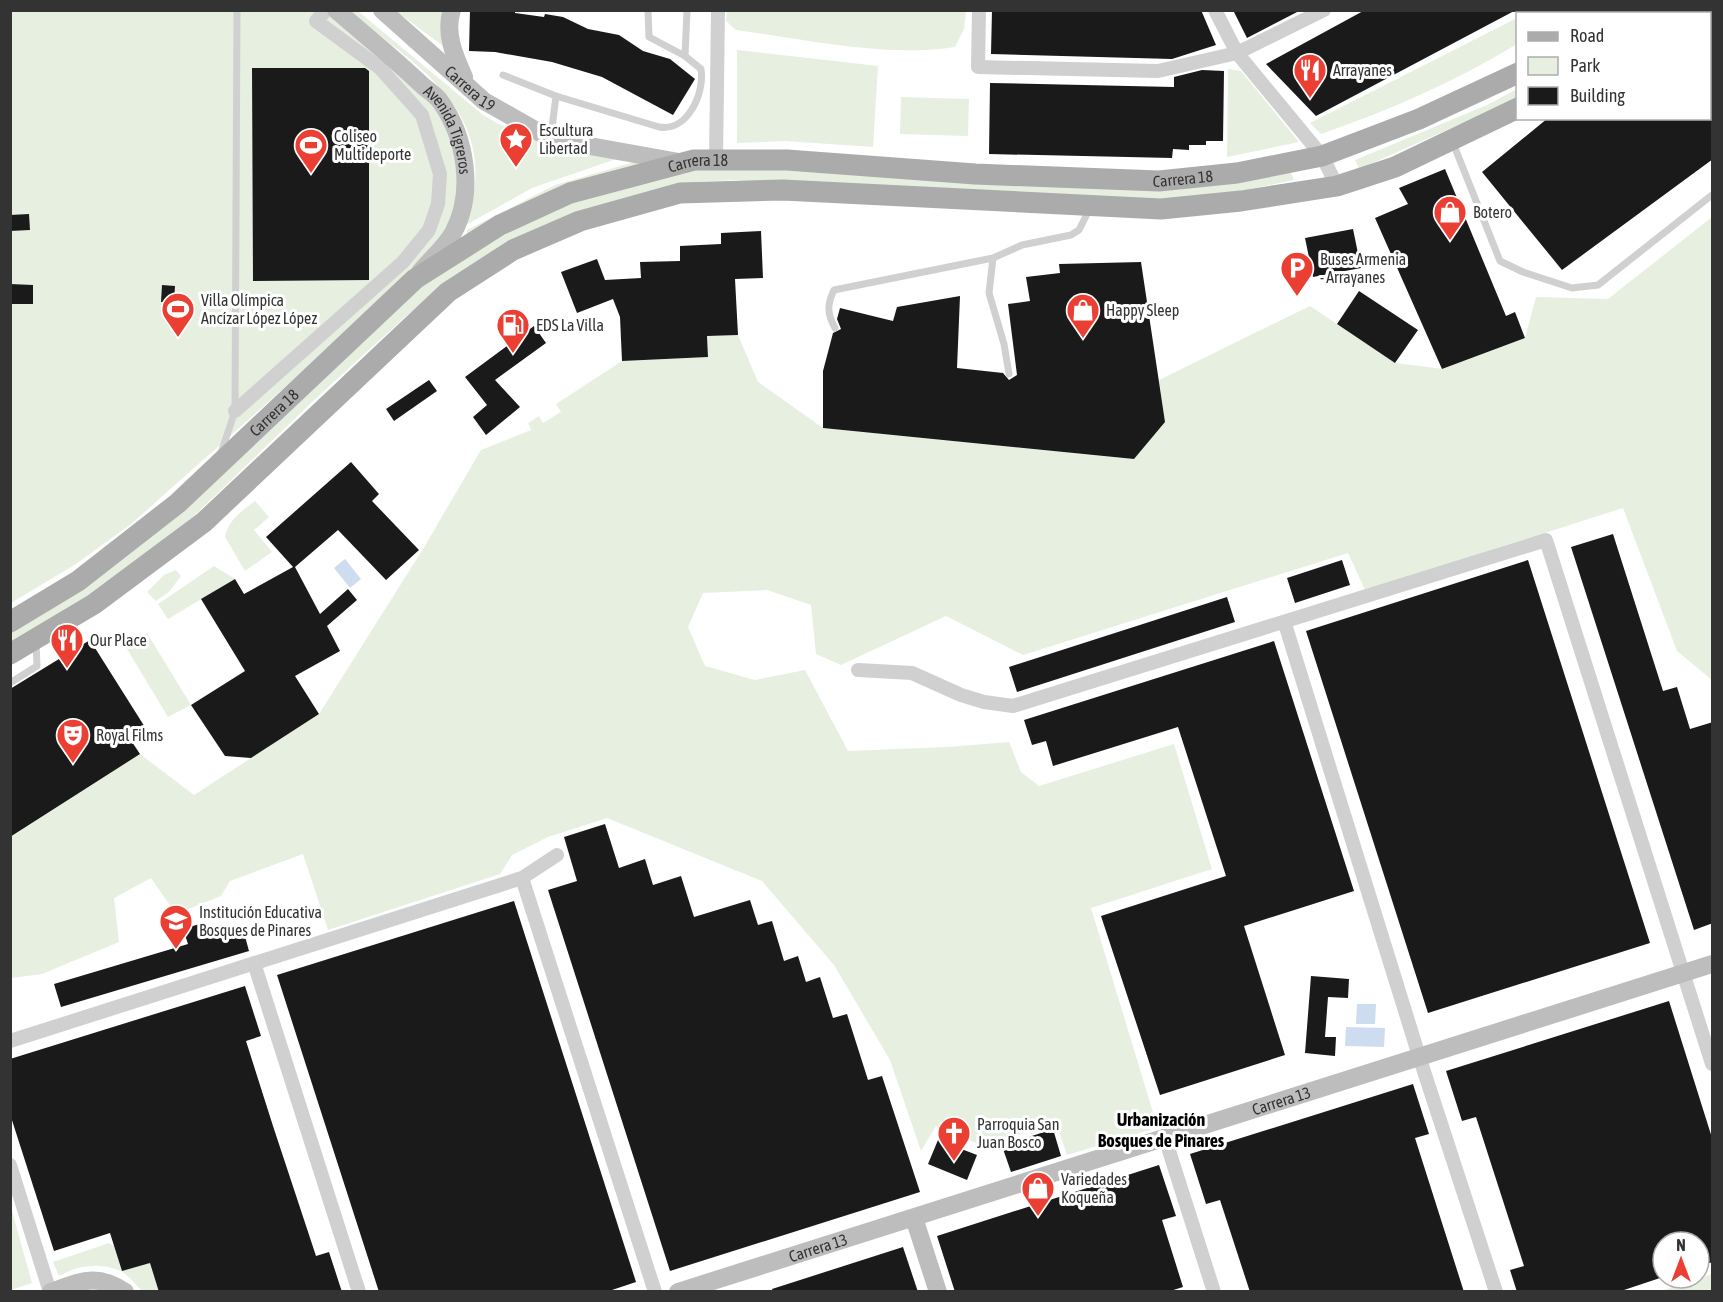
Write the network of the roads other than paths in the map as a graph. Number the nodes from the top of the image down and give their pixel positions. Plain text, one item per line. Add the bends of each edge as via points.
1 (237, 10) edge
2 (326, 10) edge
3 (336, 10) edge
4 (382, 10) edge
5 (452, 10) edge
6 (648, 10) edge
7 (687, 10) edge
8 (718, 10) edge
9 (979, 10) edge
10 (1215, 10) edge
11 (1324, 10) edge
12 (1237, 53) junction
13 (685, 56) junction
14 (1516, 74) edge
15 (503, 75) dead end
16 (467, 84) junction
17 (556, 96) junction
18 (1516, 109) edge
19 (551, 139) junction
20 (1452, 140) junction
21 (1322, 156) junction
22 (716, 160) junction
23 (679, 162) junction
24 (1337, 186) junction
25 (1713, 195) edge
26 (1092, 206) junction
27 (993, 258) junction
28 (415, 279) junction
29 (835, 328) dead end
30 (1009, 374) dead end
31 (235, 411) junction
32 (218, 463) junction
33 (10, 622) edge
34 (1285, 624) junction
35 (36, 638) junction
36 (10, 654) edge
37 (858, 670) dead end
38 (10, 683) edge
39 (557, 855) dead end
40 (522, 878) junction
41 (254, 963) junction
42 (1713, 963) edge
43 (1683, 973) junction
44 (10, 1041) edge
45 (1419, 1056) junction
46 (1713, 1064) edge
47 (1165, 1138) junction
48 (10, 1165) edge
49 (914, 1218) junction
50 (50, 1292) edge
51 (125, 1292) edge
52 (359, 1292) edge
53 (655, 1292) edge
54 (678, 1292) edge
55 (938, 1292) edge
56 (1214, 1292) edge
57 (1496, 1292) edge

1 - 31 lane
2 - 31 street via 316,21 380,68 422,115 440,174 438,204 429,230 403,262
3 - 28 street, Avenida Tigreros via 439,100 453,122 462,151 464,198 453,233
4 - 16 street, Carrera 19
5 - 16 street via 453,54
6 - 13 lane via 649,37
7 - 13 lane
8 - 22 street
9 - 12 street via 978,67 1158,71
10 - 12 street
11 - 12 street
12 - 21 street
13 - 17 lane via 697,64 702,76 685,120 676,127 659,127
14 - 21 main road, Carrera 18 via 1419,119
15 - 17 lane
16 - 19 street, Carrera 19 via 484,101
17 - 19 lane
18 - 20 main road, Carrera 18
19 - 23 street, Carrera 19
20 - 24 main road, Carrera 18 via 1395,167
20 - 25 lane via 1500,261 1572,288 1598,285
21 - 22 main road, Carrera 18 via 1238,173 1159,181 975,174 787,160
21 - 24 street
22 - 23 main road, Carrera 18
23 - 28 main road, Carrera 18 via 570,193 500,225
24 - 26 main road, Carrera 18 via 1161,209
26 - 27 lane via 1079,230 1071,235 1022,245
26 - 35 main road, Carrera 18 via 783,190 680,194 580,221 513,250 448,292 204,522 94,604
27 - 29 lane via 834,290 828,303
27 - 30 lane via 989,293
28 - 32 main road, Carrera 18
31 - 32 lane
32 - 33 main road, Carrera 18 via 137,536 78,580
34 - 37 street via 1013,706 962,695 912,673
34 - 43 street via 1546,540
34 - 45 street
35 - 36 main road, Carrera 18
35 - 38 lane via 37,666
39 - 40 street
40 - 41 street
40 - 53 street
41 - 44 street
41 - 52 street
42 - 43 street, Carrera 13
43 - 45 street, Carrera 13
43 - 46 street
45 - 47 street, Carrera 13
45 - 57 street
47 - 49 street, Carrera 13
47 - 56 street
48 - 50 street
49 - 54 street, Carrera 13
49 - 55 street
50 - 51 street via 89,1279 107,1281

